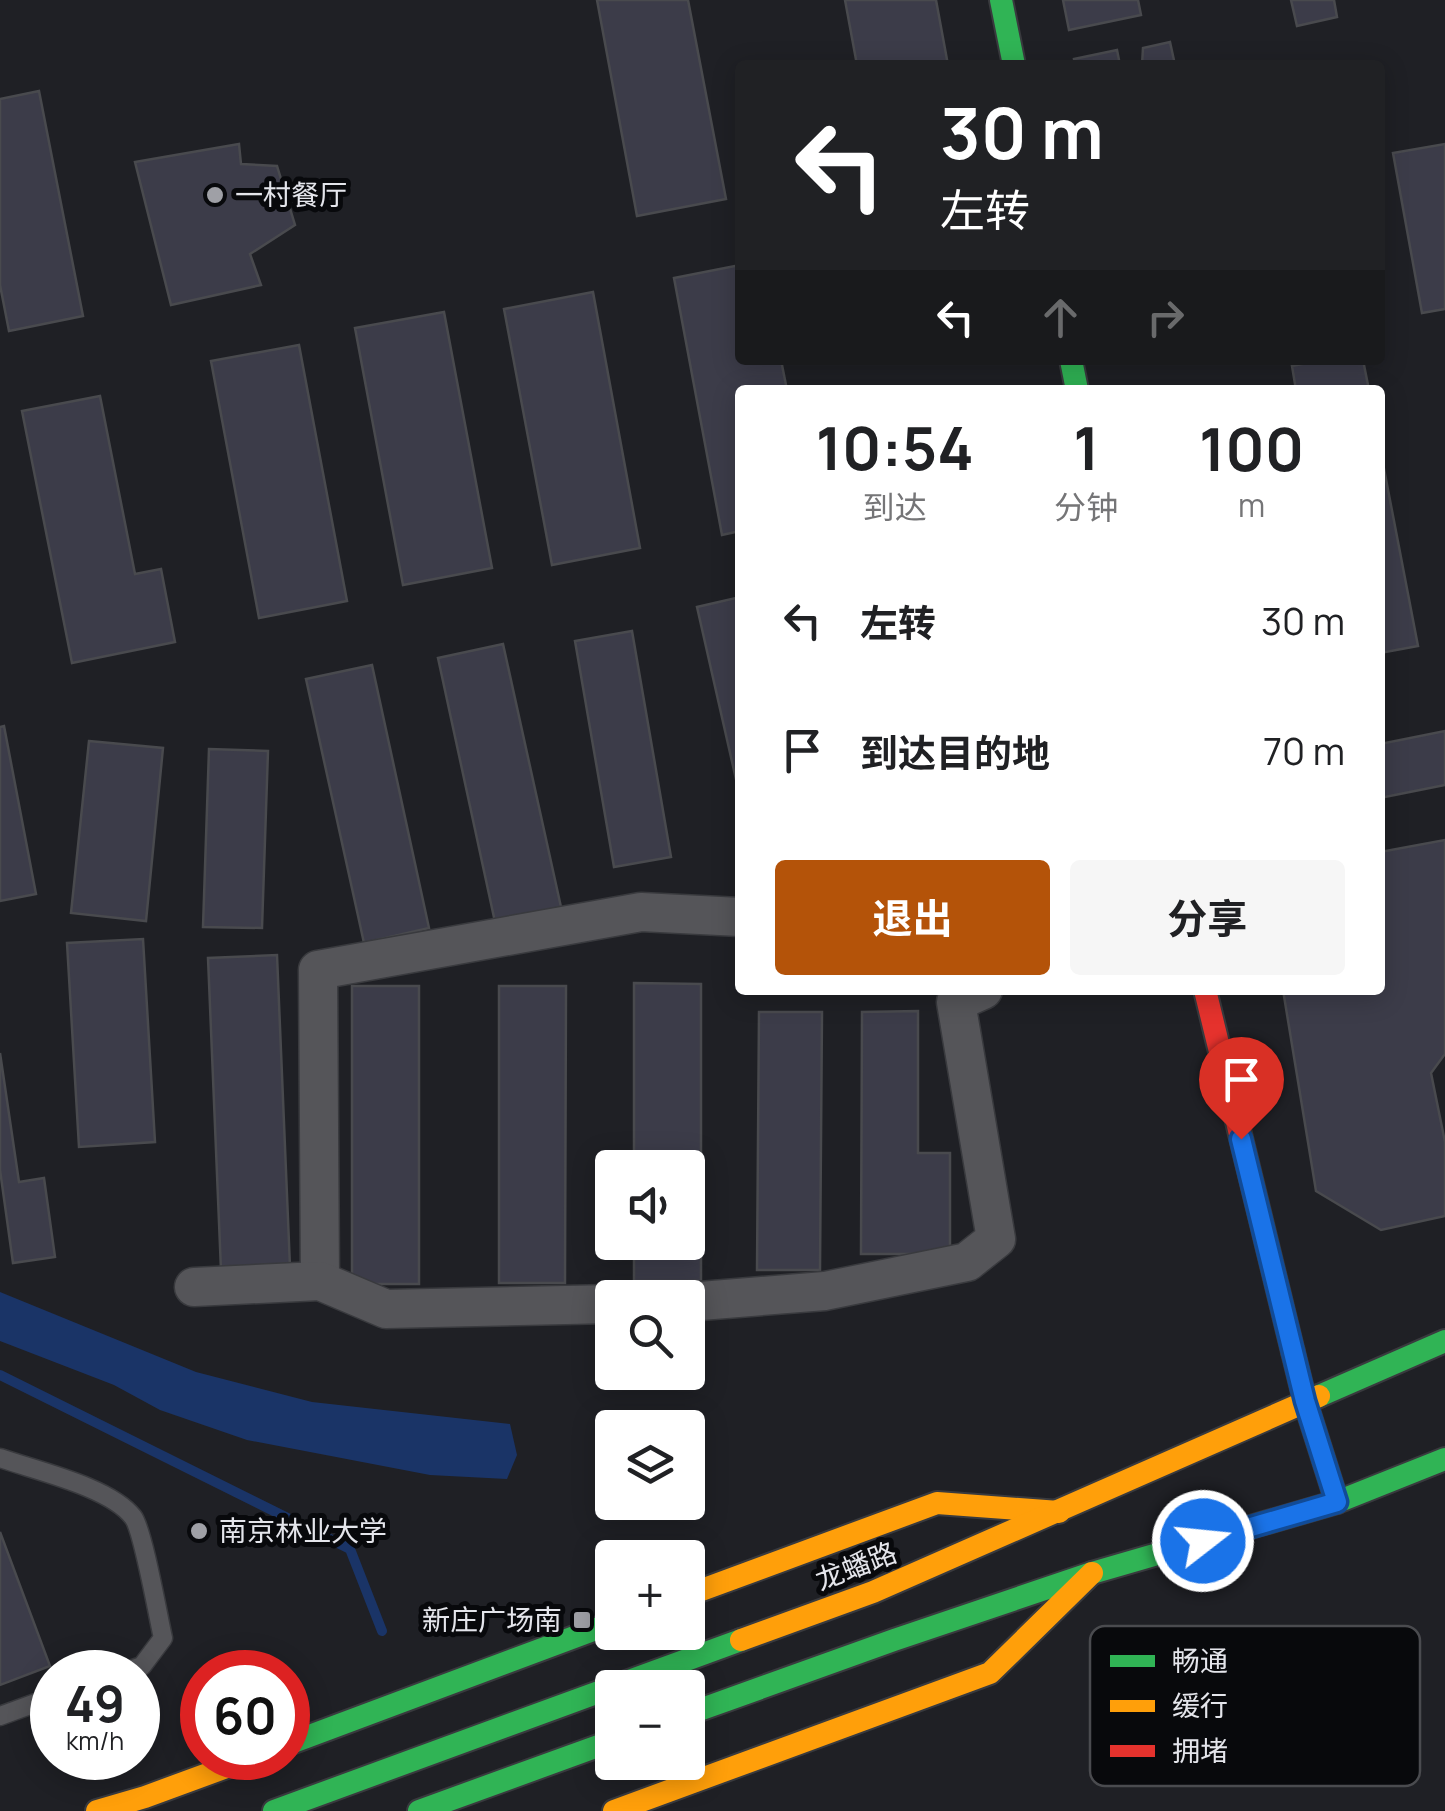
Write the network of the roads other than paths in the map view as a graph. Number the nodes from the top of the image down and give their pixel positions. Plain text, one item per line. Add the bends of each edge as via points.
1 (1001, 0) edge
2 (1013, 60) edge
3 (735, 917) edge
4 (960, 995) edge
5 (1206, 995) edge
6 (320, 1281) junction
7 (194, 1287) dead end
8 (705, 1301) edge
9 (595, 1304) edge
10 (1445, 1341) edge
11 (1305, 1401) junction
12 (0, 1458) edge
13 (1445, 1459) edge
14 (1337, 1502) junction
15 (1059, 1512) junction
16 (1092, 1572) junction
17 (705, 1589) edge
18 (595, 1629) edge
19 (154, 1650) edge
20 (30, 1706) edge
21 (705, 1708) edge
22 (0, 1716) edge
23 (310, 1736) edge
24 (595, 1747) edge
25 (195, 1780) edge
26 (136, 1804) edge
27 (97, 1811) edge
28 (274, 1811) edge
29 (419, 1811) edge
30 (614, 1811) edge

1 - 2 main road
3 - 6 street via 640,912 318,970
4 - 8 street via 996,1239 967,1262 825,1291
5 - 11 main road
6 - 7 street
6 - 9 street via 386,1309
10 - 11 main road, 龙蟠路
11 - 14 main road
11 - 15 main road, 龙蟠路
12 - 19 lane via 116,1500 136,1520 163,1638
13 - 14 main road
14 - 16 main road
15 - 17 main road via 938,1502
15 - 28 main road, 龙蟠路 via 873,1592
16 - 21 main road
16 - 30 main road via 990,1673
18 - 23 main road
20 - 22 lane
24 - 29 main road
25 - 26 main road
26 - 27 main road

